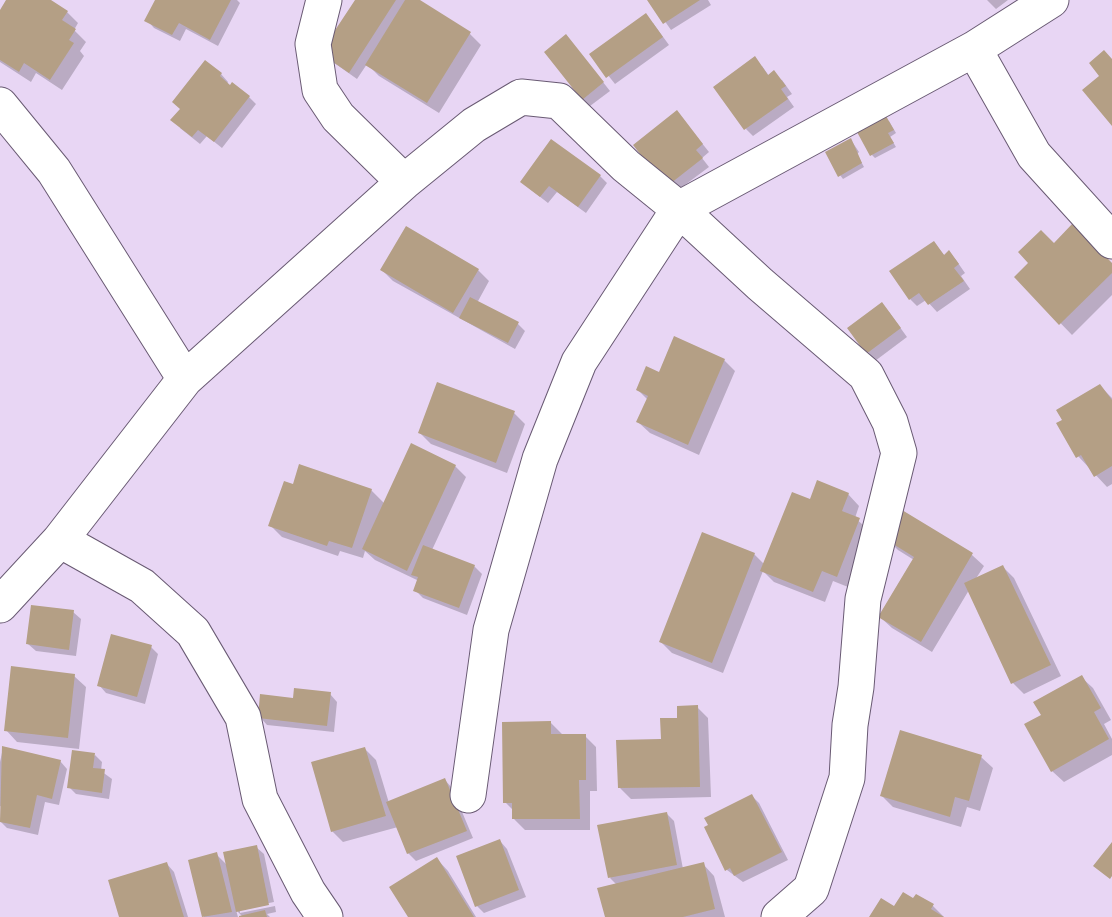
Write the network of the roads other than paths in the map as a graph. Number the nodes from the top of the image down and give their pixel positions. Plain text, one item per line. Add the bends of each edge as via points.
1 (324, 0) edge
2 (1051, 0) edge
3 (974, 49) junction
4 (0, 105) edge
5 (404, 183) junction
6 (679, 209) junction
7 (1112, 241) edge
8 (185, 379) junction
9 (60, 540) junction
10 (2, 599) edge
11 (468, 795) dead end
12 (325, 917) edge
13 (779, 917) edge

1 - 5 street via 313,44 320,90 338,117
2 - 3 street
3 - 6 street
3 - 7 street via 1034,155
4 - 8 street via 54,171
5 - 6 street via 474,125 521,97 559,101
5 - 8 street
6 - 11 street via 579,362 540,459 491,630
6 - 13 street via 866,375 890,422 899,453 863,599 847,778 811,889
8 - 9 street
9 - 10 street
9 - 12 street via 142,586 193,632 243,717 260,799

